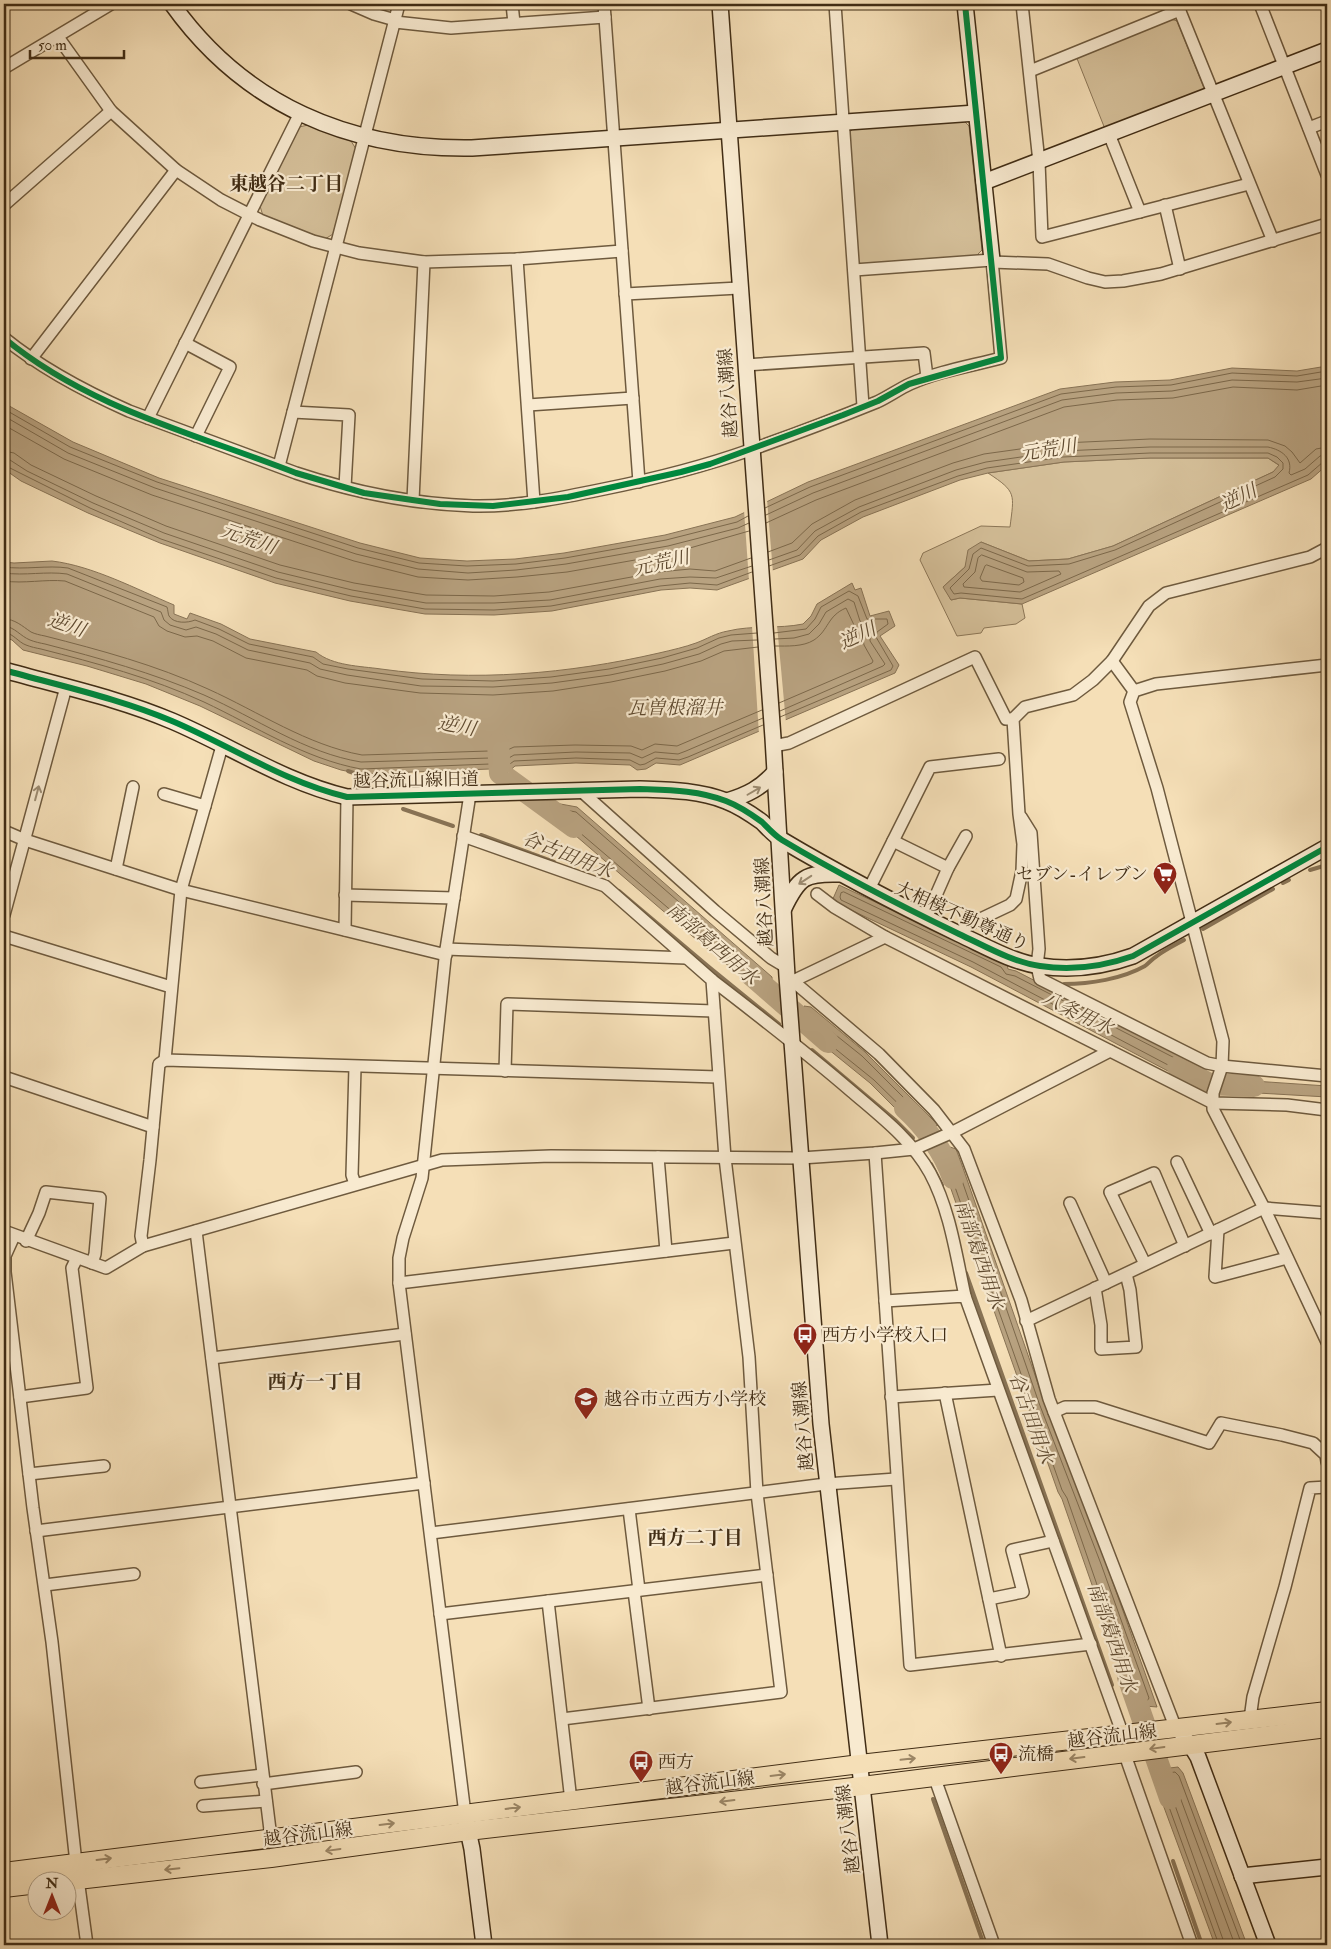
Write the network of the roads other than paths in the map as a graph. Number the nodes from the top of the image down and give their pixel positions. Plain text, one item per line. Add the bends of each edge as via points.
1 (111, 4) edge
2 (172, 4) edge
3 (351, 4) edge
4 (399, 4) edge
5 (512, 4) edge
6 (604, 4) edge
7 (720, 4) edge
8 (835, 4) edge
9 (965, 4) edge
10 (1022, 4) edge
11 (1260, 4) edge
12 (1178, 7) edge
13 (605, 17) junction
14 (395, 21) junction
15 (514, 23) junction
16 (58, 37) junction
17 (1327, 50) edge
18 (1284, 66) junction
19 (4, 68) edge
20 (1030, 71) junction
21 (1213, 94) junction
22 (111, 111) junction
23 (300, 113) junction
24 (976, 113) junction
25 (1327, 121) edge
26 (843, 122) junction
27 (1309, 128) junction
28 (728, 130) junction
29 (1109, 134) junction
30 (365, 138) junction
31 (615, 138) junction
32 (1039, 162) junction
33 (1326, 169) edge
34 (176, 170) junction
35 (984, 182) junction
36 (1249, 184) junction
37 (4, 205) edge
38 (1165, 205) junction
39 (1140, 212) junction
40 (249, 214) junction
41 (1327, 224) edge
42 (1273, 241) junction
43 (336, 248) junction
44 (622, 251) junction
45 (517, 259) junction
46 (992, 261) junction
47 (424, 262) junction
48 (1180, 268) junction
49 (854, 270) junction
50 (739, 288) junction
51 (626, 294) junction
52 (4, 338) edge
53 (185, 343) junction
54 (860, 356) junction
55 (31, 359) junction
56 (745, 365) junction
57 (927, 377) junction
58 (633, 398) junction
59 (528, 405) junction
60 (864, 406) junction
61 (293, 412) junction
62 (148, 418) junction
63 (196, 436) junction
64 (752, 457) junction
65 (278, 466) junction
66 (639, 482) junction
67 (345, 487) junction
68 (413, 500) junction
69 (534, 502) junction
70 (1327, 548) edge
71 (1112, 661) junction
72 (1327, 665) edge
73 (4, 670) edge
74 (66, 687) junction
75 (1134, 691) junction
76 (1013, 719) junction
77 (773, 742) junction
78 (222, 746) junction
79 (998, 759) dead end
80 (775, 772) junction
81 (133, 787) dead end
82 (580, 790) junction
83 (164, 794) dead end
84 (470, 794) junction
85 (347, 797) junction
86 (727, 801) junction
87 (205, 806) junction
88 (1018, 814) junction
89 (4, 831) edge
90 (463, 836) junction
91 (966, 836) dead end
92 (779, 838) junction
93 (25, 840) junction
94 (893, 841) junction
95 (1327, 847) edge
96 (948, 868) junction
97 (116, 869) junction
98 (841, 874) junction
99 (869, 889) junction
100 (181, 890) junction
101 (817, 894) dead end
102 (345, 895) junction
103 (454, 898) junction
104 (783, 910) junction
105 (4, 915) edge
106 (926, 918) junction
107 (1192, 925) junction
108 (345, 930) junction
109 (958, 933) junction
110 (4, 936) edge
111 (885, 937) junction
112 (446, 952) junction
113 (686, 958) junction
114 (1038, 966) junction
115 (789, 975) junction
116 (712, 980) junction
117 (171, 987) junction
118 (714, 1011) junction
119 (792, 1039) junction
120 (1110, 1051) junction
121 (165, 1060) junction
122 (1222, 1066) junction
123 (355, 1067) junction
124 (433, 1069) junction
125 (505, 1070) junction
126 (1327, 1076) edge
127 (4, 1077) edge
128 (718, 1077) junction
129 (1213, 1098) junction
130 (1327, 1110) edge
131 (153, 1127) junction
132 (953, 1132) junction
133 (914, 1149) junction
134 (875, 1154) junction
135 (658, 1157) junction
136 (725, 1158) junction
137 (800, 1158) junction
138 (1177, 1162) dead end
139 (423, 1164) junction
140 (356, 1184) junction
141 (1070, 1203) dead end
142 (1264, 1208) junction
143 (1327, 1213) edge
144 (196, 1230) junction
145 (1214, 1232) junction
146 (9, 1234) edge
147 (26, 1240) junction
148 (734, 1243) junction
149 (143, 1246) junction
150 (1185, 1246) junction
151 (666, 1251) junction
152 (76, 1258) junction
153 (1287, 1258) junction
154 (92, 1263) junction
155 (1145, 1264) junction
156 (1126, 1274) junction
157 (399, 1283) junction
158 (1101, 1286) junction
159 (965, 1296) junction
160 (885, 1301) junction
161 (1026, 1321) junction
162 (405, 1334) junction
163 (1327, 1342) edge
164 (212, 1358) junction
165 (998, 1390) junction
166 (945, 1393) junction
167 (20, 1397) junction
168 (891, 1397) junction
169 (1054, 1412) junction
170 (1327, 1462) edge
171 (104, 1466) dead end
172 (29, 1474) junction
173 (896, 1479) junction
174 (424, 1483) junction
175 (826, 1484) junction
176 (1327, 1487) edge
177 (757, 1493) junction
178 (230, 1507) junction
179 (629, 1509) junction
180 (36, 1531) junction
181 (431, 1533) junction
182 (1053, 1541) junction
183 (134, 1574) dead end
184 (767, 1575) junction
185 (45, 1585) junction
186 (637, 1591) junction
187 (989, 1599) junction
188 (548, 1601) junction
189 (440, 1614) junction
190 (1091, 1644) junction
191 (1001, 1656) junction
192 (648, 1709) junction
193 (1327, 1711) edge
194 (562, 1719) junction
195 (1250, 1719) junction
196 (1327, 1728) edge
197 (1175, 1729) junction
198 (1124, 1744) junction
199 (1190, 1744) junction
200 (860, 1764) junction
201 (356, 1772) dead end
202 (934, 1776) junction
203 (263, 1779) junction
204 (201, 1782) dead end
205 (862, 1786) junction
206 (266, 1801) junction
207 (571, 1801) junction
208 (203, 1806) dead end
209 (466, 1823) junction
210 (271, 1838) junction
211 (1327, 1867) edge
212 (77, 1871) junction
213 (4, 1872) edge
214 (1242, 1876) junction
215 (28, 1885) edge
216 (4, 1888) edge
217 (86, 1945) edge
218 (484, 1945) edge
219 (880, 1945) edge
220 (994, 1945) edge
221 (1192, 1945) edge
222 (1268, 1945) edge

1 - 16 street
2 - 23 street via 201,41 222,60 256,88
3 - 14 street
4 - 14 street
5 - 15 street
6 - 13 street
7 - 28 street, 越谷八潮線
8 - 26 street
9 - 24 street
10 - 20 street
11 - 18 street
12 - 20 street
12 - 21 street
13 - 15 street
13 - 31 street
14 - 15 street via 451,28
14 - 30 street
16 - 19 street
16 - 22 street
17 - 18 street
18 - 21 street
18 - 27 street
20 - 32 street
21 - 29 street
21 - 36 street
22 - 34 street
22 - 37 street
23 - 30 street
23 - 40 street
24 - 26 street
24 - 35 street
25 - 27 street
26 - 28 street
26 - 49 street
27 - 33 street
28 - 31 street
28 - 50 street, 越谷八潮線
29 - 32 street
29 - 39 street
30 - 31 street via 440,149
30 - 43 street
31 - 44 street
32 - 35 street
32 - 39 street via 1042,238
34 - 40 street
34 - 55 street
35 - 46 street
36 - 38 street
36 - 42 street
38 - 39 street
38 - 48 street
40 - 43 street
40 - 53 street
41 - 42 street
42 - 48 street
43 - 47 street
43 - 61 street
44 - 45 street
44 - 51 street
45 - 47 street
45 - 59 street
46 - 48 street via 1048,264 1105,282
46 - 49 street
46 - 57 street via 1001,358
47 - 68 street
49 - 54 street
50 - 51 street
50 - 56 street, 越谷八潮線
51 - 58 street
52 - 55 street
53 - 62 street
53 - 63 street via 230,367
54 - 56 street
54 - 57 street via 924,353
54 - 60 street
55 - 62 street via 102,400
56 - 64 street, 越谷八潮線
57 - 60 street
58 - 59 street
58 - 66 street
59 - 69 street
60 - 64 street
61 - 65 street
61 - 67 street via 349,415
62 - 63 street
63 - 65 street
64 - 66 street
64 - 77 street, 越谷八潮線
65 - 67 street
66 - 69 street
67 - 68 street
68 - 69 street via 473,506
70 - 71 street via 1310,556 1166,593 1149,606
71 - 75 street
71 - 76 street via 1073,695 1025,707
72 - 75 street via 1196,678
73 - 74 street, 越谷流山線旧道
74 - 78 street, 越谷流山線旧道 via 151,712
93 -> 74 street
75 - 107 street via 1130,702 1157,788
76 - 77 street via 1006,719 975,656 788,743
76 - 88 street
77 - 80 street, 越谷八潮線
78 - 85 street, 越谷流山線旧道 via 304,785
78 - 87 street
79 - 94 street via 930,767
86 -> 80 street via 753,792
80 - 92 street, 越谷八潮線
81 - 97 street
82 - 84 street, 越谷流山線旧道
82 - 86 street, 越谷流山線旧道 via 680,791
82 - 115 street
83 - 87 street
84 - 85 street, 越谷流山線旧道
84 - 90 street
85 - 102 street
86 - 92 street, 越谷流山線旧道 via 745,810
87 - 100 street
88 - 109 street via 1023,844 1016,899
88 - 114 street via 1031,833
89 - 93 street
90 - 103 street
90 - 113 street via 605,886
91 - 96 street
92 - 98 street, 大相模不動尊通り
92 - 104 street, 越谷八潮線
93 - 97 street
93 - 105 street
94 - 96 street
94 - 99 street
95 - 107 street, 大相模不動尊通り
96 - 106 street
97 - 100 street
98 - 99 street, 大相模不動尊通り
98 -> 104 street via 809,876 793,890
99 - 106 street, 大相模不動尊通り
100 - 108 street
100 - 117 street
101 - 111 street via 834,908
102 - 103 street
102 - 108 street
103 - 112 street
104 - 115 street, 越谷八潮線
106 - 109 street, 大相模不動尊通り
107 - 114 street, 大相模不動尊通り via 1133,956 1110,964 1075,968
107 - 122 street via 1223,1041
108 - 112 street
109 - 114 street, 大相模不動尊通り
110 - 117 street
111 - 115 street
111 - 120 street
112 - 113 street
112 - 124 street
113 - 116 street
114 - 122 street via 1040,979 1207,1063
115 - 119 street, 越谷八潮線
115 - 132 street via 879,1054
116 - 118 street
116 - 119 street
117 - 121 street
118 - 125 street via 507,1004
118 - 128 street
119 - 133 street
119 - 137 street, 越谷八潮線
120 - 129 street
120 - 132 street
121 - 123 street
121 - 131 street via 159,1064
122 - 126 street
122 - 129 street
123 - 124 street
123 - 140 street via 352,1175
124 - 125 street
124 - 139 street
125 - 128 street
127 - 131 street
128 - 136 street
129 - 130 street
129 - 142 street via 1213,1109
131 - 149 street via 141,1236
132 - 133 street
132 - 161 street via 964,1149
133 - 134 street
133 - 159 street via 930,1173 946,1213
134 - 137 street
134 - 160 street
135 - 136 street
135 - 139 street via 492,1158
135 - 151 street
136 - 137 street
136 - 148 street
137 - 175 street, 越谷八潮線
138 - 145 street
139 - 140 street
139 - 157 street via 422,1178 403,1238
140 - 144 street
141 - 158 street
142 - 143 street
142 - 145 street
142 - 153 street
144 - 149 street
144 - 164 street
145 - 150 street
145 - 153 street via 1215,1277
146 - 147 street
146 - 167 street via 5,1272
147 - 152 street
147 - 154 street via 46,1192 100,1198
148 - 151 street
148 - 177 street via 749,1357
149 - 154 street via 106,1268
150 - 155 street
150 - 155 street via 1154,1173 1110,1192
151 - 157 street
152 - 154 street
152 - 167 street via 72,1268 86,1388
153 - 163 street
155 - 156 street
156 - 158 street
156 - 158 street via 1136,1347 1101,1349
157 - 162 street
158 - 161 street
159 - 160 street
159 - 165 street
160 - 168 street
161 - 169 street
162 - 164 street
162 - 174 street
164 - 178 street
165 - 166 street
165 - 182 street
166 - 168 street
166 - 187 street
167 - 172 street
168 - 173 street
169 - 170 street via 1065,1407 1095,1407 1209,1442 1221,1422 1313,1443 1326,1455
169 - 197 street
171 - 172 street
172 - 180 street
173 - 175 street
173 - 191 street via 910,1665
174 - 178 street
174 - 181 street
175 - 177 street
175 - 200 street, 越谷八潮線
176 - 195 street via 1310,1488 1253,1697
177 - 179 street
177 - 184 street
178 - 180 street
178 - 203 street
179 - 181 street
179 - 186 street
180 - 185 street
181 - 189 street
182 - 187 street via 1012,1550 1023,1592
182 - 190 street
183 - 185 street
184 - 186 street
184 - 192 street via 780,1692
185 - 212 street
186 - 188 street
186 - 192 street
187 - 191 street
188 - 189 street
188 - 194 street
189 - 209 street
190 - 191 street
190 - 198 street
192 - 194 street
193 - 195 main road, 越谷流山線
194 - 207 street
197 -> 195 main road, 越谷流山線
196 - 199 main road, 越谷流山線
197 - 198 main road, 越谷流山線
197 - 199 street
199 -> 198 main road, 越谷流山線
200 -> 198 main road, 越谷流山線
198 -> 202 main road, 越谷流山線
198 - 221 street
199 - 214 street
200 - 205 street, 越谷八潮線
207 -> 200 main road, 越谷流山線
201 - 203 street
202 - 205 main road, 越谷流山線
202 - 220 street
203 - 204 street
203 - 206 street
205 -> 209 main road, 越谷流山線
205 - 219 street, 越谷八潮線
206 - 208 street
206 - 210 street
209 -> 207 main road, 越谷流山線
210 -> 209 main road, 越谷流山線
209 -> 212 main road, 越谷流山線 via 271,1858
209 - 218 street
212 -> 210 main road, 越谷流山線
211 - 214 street
212 - 213 main road, 越谷流山線
212 - 217 street
214 - 222 street
215 - 216 main road

